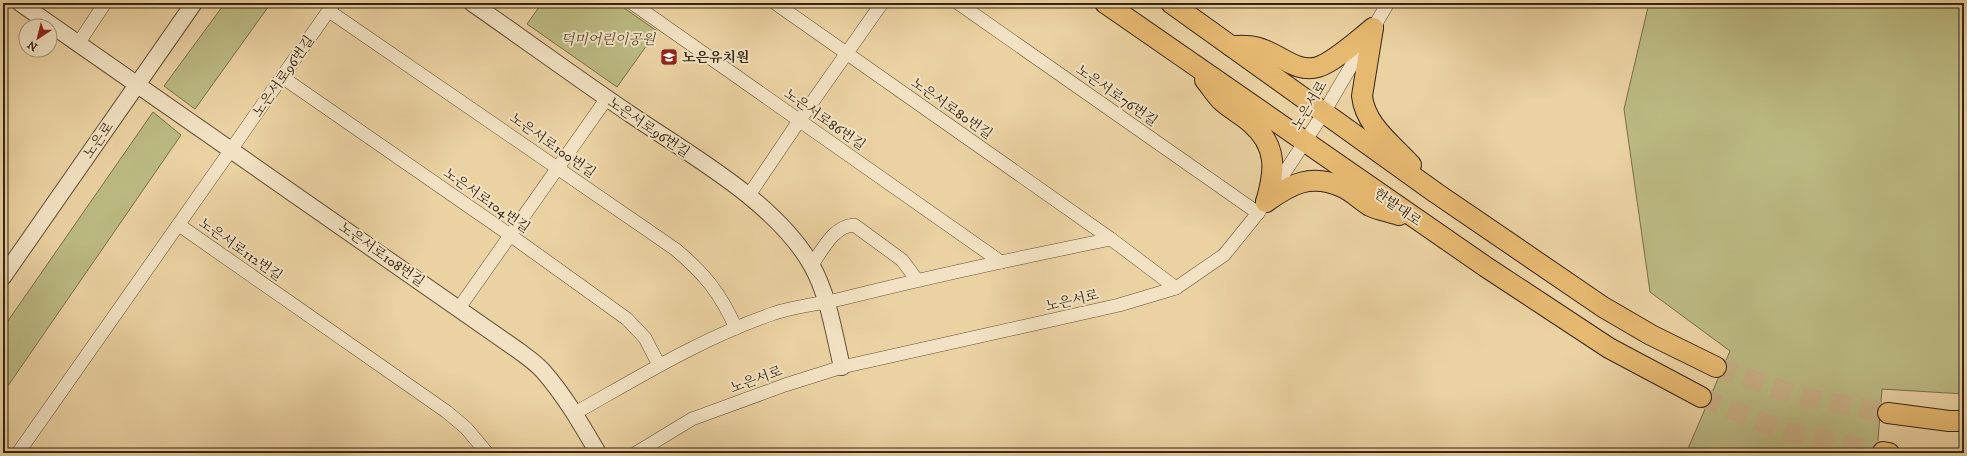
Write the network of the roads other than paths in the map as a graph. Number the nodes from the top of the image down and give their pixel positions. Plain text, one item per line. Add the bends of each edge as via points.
1 (20, 3) edge
2 (105, 3) edge
3 (194, 3) edge
4 (472, 3) edge
5 (632, 3) edge
6 (775, 3) edge
7 (882, 3) edge
8 (958, 3) edge
9 (1105, 3) edge
10 (1171, 3) edge
11 (1388, 3) edge
12 (331, 7) edge
13 (1373, 28) junction
14 (78, 44) junction
15 (1231, 46) junction
16 (846, 54) junction
17 (1193, 65) junction
18 (282, 77) junction
19 (136, 85) junction
20 (607, 98) junction
21 (1323, 114) junction
22 (799, 120) junction
23 (1306, 141) junction
24 (231, 148) junction
25 (557, 168) junction
26 (1436, 193) junction
27 (749, 195) junction
28 (1262, 208) junction
29 (1415, 219) junction
30 (179, 225) junction
31 (510, 235) junction
32 (1111, 239) junction
33 (1000, 262) junction
34 (811, 266) junction
35 (3, 278) edge
36 (916, 280) junction
37 (1176, 288) junction
38 (826, 303) junction
39 (460, 308) junction
40 (736, 328) junction
41 (659, 365) junction
42 (842, 367) junction
43 (1716, 367) tunnel mouth
44 (1701, 397) tunnel mouth
45 (1888, 413) tunnel mouth
46 (575, 414) junction
47 (1964, 420) edge
48 (18, 453) edge
49 (487, 453) edge
50 (598, 453) edge
51 (636, 453) edge

1 - 14 street, 노은서로108번길
2 - 14 street
3 - 19 street, 노은로
4 - 20 street, 노은서로96번길
5 - 22 street, 노은서로86번길
6 - 16 street, 노은서로80번길
7 - 16 street
8 - 28 street, 노은서로76번길
9 - 17 main road, 한밭대로
10 - 15 main road
11 - 13 street, 노은서로
12 - 18 street, 노은서로96번길
12 - 25 street, 노은서로100번길
13 - 15 main road via 1318,67 1293,65 1275,54 1256,47
13 - 21 street, 노은서로
13 - 26 main road via 1362,96 1363,106 1369,119
14 - 19 street, 노은서로108번길
15 - 21 main road
16 - 22 street
16 - 32 street, 노은서로80번길
17 - 23 main road, 한밭대로
17 - 28 main road via 1222,102 1262,134 1272,164 1272,179
18 - 24 street, 노은서로96번길
18 - 31 street, 노은서로104번길
19 - 24 street, 노은서로108번길
19 - 35 street, 노은로
20 - 25 street
20 - 27 street, 노은서로96번길
21 - 23 street, 노은서로
21 - 26 main road
22 - 27 street
22 - 33 street, 노은서로86번길
23 - 28 street, 노은서로
23 - 29 main road, 한밭대로
24 - 30 street, 노은서로96번길
24 - 39 street, 노은서로108번길
25 - 31 street
25 - 40 street, 노은서로100번길 via 690,262 723,301
26 - 43 main road via 1603,307 1651,335
27 - 34 street, 노은서로96번길 via 794,240
28 - 29 main road via 1285,188 1303,182 1325,181 1343,187 1371,206
28 - 37 street, 노은서로 via 1224,255
29 - 44 main road, 한밭대로 via 1609,348
30 - 48 street, 노은서로112번길
30 - 49 street, 노은서로112번길 via 447,412 466,428
31 - 39 street
31 - 41 street, 노은서로104번길 via 627,319 645,338
32 - 33 street
32 - 37 street, 노은서로80번길
33 - 36 street
34 - 36 street via 838,229 854,225 902,260
34 - 38 street, 노은서로96번길
36 - 38 street
37 - 42 street, 노은서로 via 1119,306
38 - 40 street via 773,313
38 - 42 street, 노은서로96번길
39 - 46 street, 노은서로108번길 via 519,350 542,370
40 - 41 street
41 - 46 street
42 - 51 street, 노은서로 via 785,385 692,420
45 - 47 main road via 1949,421
46 - 50 street, 노은서로108번길

